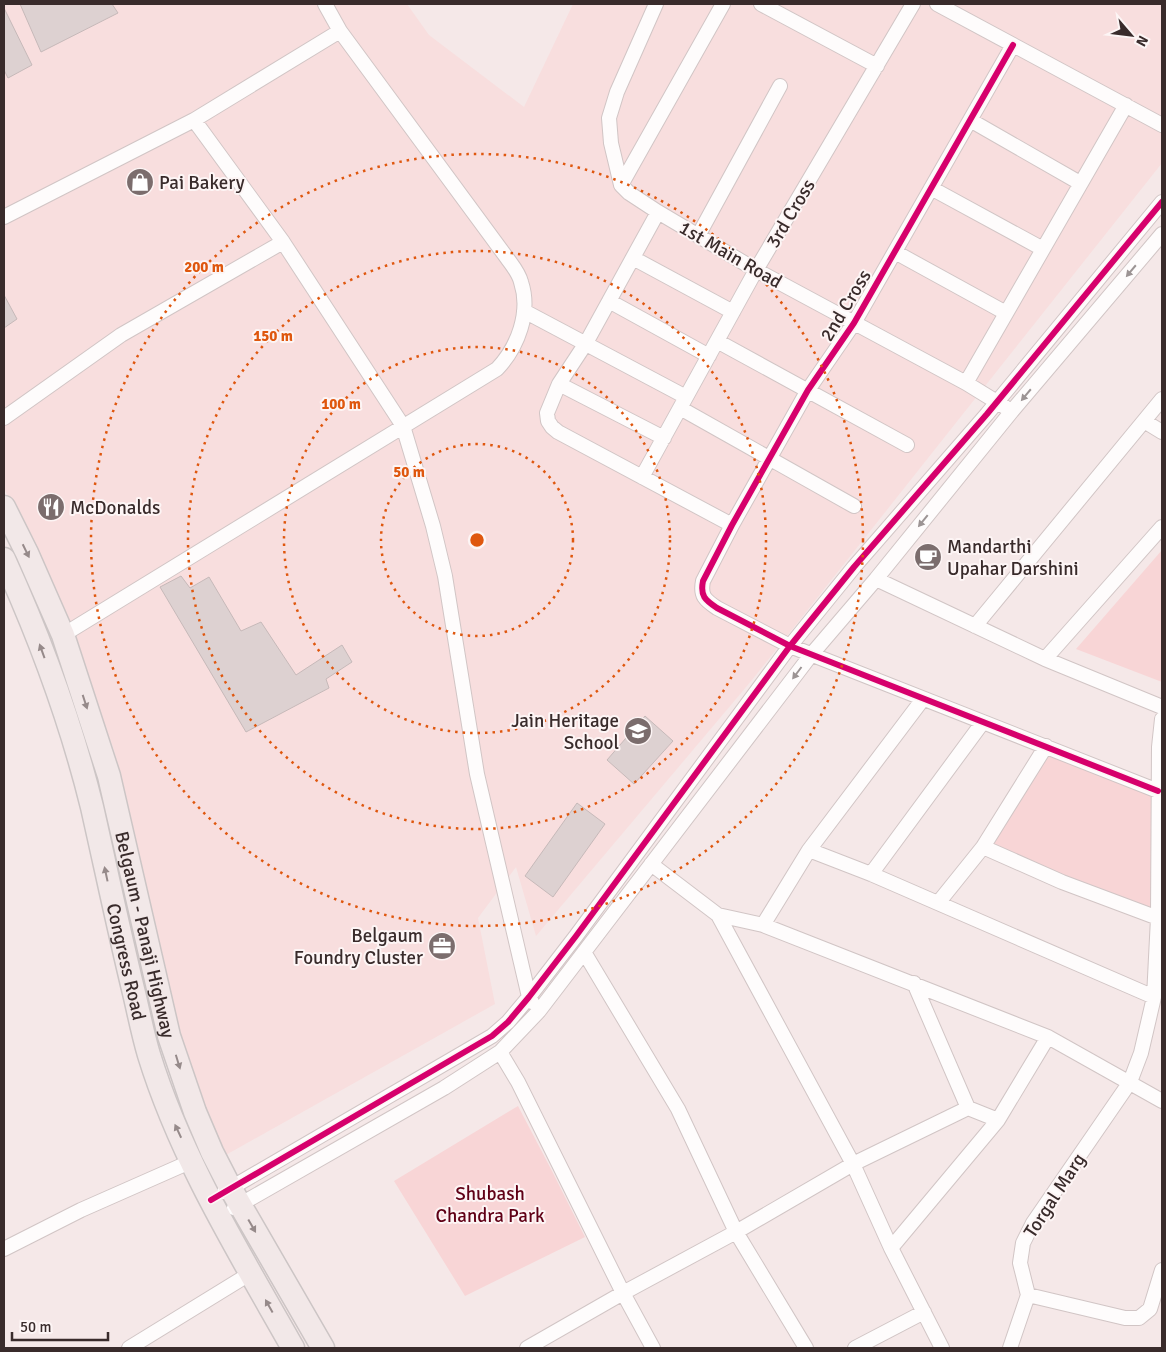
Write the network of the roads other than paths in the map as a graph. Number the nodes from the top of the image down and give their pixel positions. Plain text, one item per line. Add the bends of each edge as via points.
1 (325, 4) edge
2 (656, 4) edge
3 (723, 4) edge
4 (761, 4) edge
5 (913, 4) edge
6 (937, 4) edge
7 (340, 31) junction
8 (1012, 45) junction
9 (877, 66) junction
10 (780, 86) dead end
11 (1126, 105) junction
12 (194, 120) junction
13 (970, 120) junction
14 (1162, 125) edge
15 (1080, 183) junction
16 (621, 186) junction
17 (931, 188) junction
18 (1162, 202) edge
19 (658, 212) junction
20 (4, 217) edge
21 (1162, 234) edge
22 (698, 236) junction
23 (283, 242) junction
24 (1043, 249) junction
25 (894, 252) junction
26 (633, 258) junction
27 (756, 270) junction
28 (610, 300) junction
29 (524, 311) junction
30 (733, 312) junction
31 (1006, 313) junction
32 (854, 323) junction
33 (717, 341) junction
34 (586, 343) junction
35 (709, 356) junction
36 (966, 383) junction
37 (559, 384) junction
38 (808, 390) junction
39 (1162, 399) edge
40 (997, 402) junction
41 (683, 403) junction
42 (1012, 411) junction
43 (4, 418) edge
44 (1144, 421) junction
45 (403, 426) junction
46 (1162, 432) edge
47 (664, 438) junction
48 (907, 444) dead end
49 (770, 458) junction
50 (642, 477) junction
51 (854, 506) dead end
52 (4, 507) edge
53 (732, 525) junction
54 (1162, 527) edge
55 (4, 559) edge
56 (876, 578) junction
57 (975, 626) junction
58 (63, 635) junction
59 (790, 646) junction
60 (811, 655) junction
61 (1045, 659) junction
62 (923, 699) junction
63 (1162, 707) edge
64 (1162, 719) edge
65 (983, 722) junction
66 (1046, 746) junction
67 (1158, 791) junction
68 (983, 847) junction
69 (809, 850) junction
70 (651, 864) junction
71 (871, 874) junction
72 (938, 903) junction
73 (718, 915) junction
74 (1158, 918) junction
75 (763, 926) junction
76 (584, 952) junction
77 (914, 983) junction
78 (1154, 997) junction
79 (529, 998) junction
80 (539, 1011) junction
81 (1048, 1037) junction
82 (500, 1052) junction
83 (1130, 1082) junction
84 (1162, 1101) edge
85 (968, 1108) junction
86 (998, 1120) junction
87 (192, 1161) junction
88 (853, 1164) junction
89 (235, 1197) junction
90 (215, 1208) junction
91 (736, 1232) junction
92 (891, 1248) junction
93 (4, 1249) edge
94 (1162, 1270) edge
95 (251, 1273) junction
96 (623, 1293) junction
97 (1028, 1295) junction
98 (924, 1312) junction
99 (129, 1348) edge
100 (293, 1348) edge
101 (322, 1348) edge
102 (527, 1348) edge
103 (653, 1348) edge
104 (806, 1348) edge
105 (856, 1348) edge
106 (942, 1348) edge
107 (1010, 1348) edge

1 - 7 street
2 - 16 street via 617,92 609,118
3 - 16 street
4 - 9 street
5 - 9 street, 3rd Cross
6 - 8 street
7 - 12 street
7 - 29 street via 507,258 521,280
8 - 11 street
8 - 13 street, 2nd Cross
9 - 27 street, 3rd Cross
10 - 22 street
11 - 14 street
11 - 15 street
12 - 20 street
12 - 23 street
13 - 15 street
13 - 17 street, 2nd Cross
15 - 24 street
16 - 19 street, 1st Main Road
17 - 24 street
17 - 25 street, 2nd Cross
18 - 40 street
19 - 22 street, 1st Main Road
19 - 26 street
21 -> 42 street
22 - 27 street, 1st Main Road
23 - 43 street via 121,335
23 - 45 street
24 - 31 street
25 - 31 street
25 - 32 street, 2nd Cross
26 - 28 street
26 - 30 street
27 - 30 street, 3rd Cross
27 - 32 street, 1st Main Road
28 - 34 street
28 - 35 street
29 - 34 street
29 - 45 street via 518,338 508,358 497,370
30 - 33 street, 3rd Cross
31 - 36 street
32 - 36 street, 1st Main Road
32 - 38 street, 2nd Cross
33 - 35 street, 3rd Cross
33 - 38 street
34 - 37 street
34 - 41 street
35 - 41 street, 3rd Cross
36 - 40 street, 1st Main Road
37 - 47 street
37 - 50 street via 547,413 552,427
38 - 48 street
38 - 49 street, 2nd Cross
39 - 44 street
40 - 42 street, 1st Main Road
40 - 59 street
41 - 47 street, 3rd Cross
41 - 49 street
42 -> 56 street
44 - 46 street
44 - 57 street
45 - 58 street
45 - 79 street via 445,576 477,774
47 - 50 street, 3rd Cross
49 - 51 street
49 - 53 street, 2nd Cross
50 - 53 street
52 -> 58 highway, Belgaum - Panaji Highway
53 - 59 street, 2nd Cross via 701,591 706,601
54 - 61 street
87 -> 55 highway, Congress Road via 170,1113 149,1054 91,805 65,714
56 - 57 street
56 - 60 street
57 - 61 street
58 -> 89 highway, Belgaum - Panaji Highway via 109,776 170,1036 195,1112
59 - 60 street
59 - 79 street
60 - 62 street
60 -> 70 street
61 - 63 street
62 - 65 street
62 - 69 street
64 - 67 street, Torgal Marg
65 - 66 street
65 - 71 street
66 - 67 street
66 - 68 street
67 - 74 street, Torgal Marg
68 - 72 street
68 - 74 street via 1062,882
69 - 71 street
69 - 75 street
70 - 73 street
70 - 76 street
71 - 72 street
72 - 78 street
73 - 75 street
73 - 88 street
74 - 78 street, Torgal Marg
75 - 77 street
76 - 80 street
76 - 91 street via 678,1109
77 - 81 street
77 - 85 street
78 - 83 street, Torgal Marg via 1141,1053
79 - 80 street
79 - 89 street via 492,1036
80 - 82 street
81 - 83 street
81 - 86 street
82 - 89 street via 444,1088
82 - 96 street
83 - 84 street
83 - 97 street, Torgal Marg via 1033,1223 1023,1244 1020,1263
85 - 86 street
85 - 88 street
86 - 92 street
87 - 90 highway, Congress Road
87 - 93 street
88 - 91 street
88 - 92 street
89 - 90 street
89 -> 101 highway, Belgaum - Panaji Highway
90 - 95 highway, Congress Road
91 - 96 street
91 - 104 street
92 - 98 street
94 - 97 street via 1150,1309 1139,1318 1125,1318
95 - 99 street
100 -> 95 highway, Congress Road
96 - 102 street
96 - 103 street
97 - 107 street
98 - 105 street
98 - 106 street

